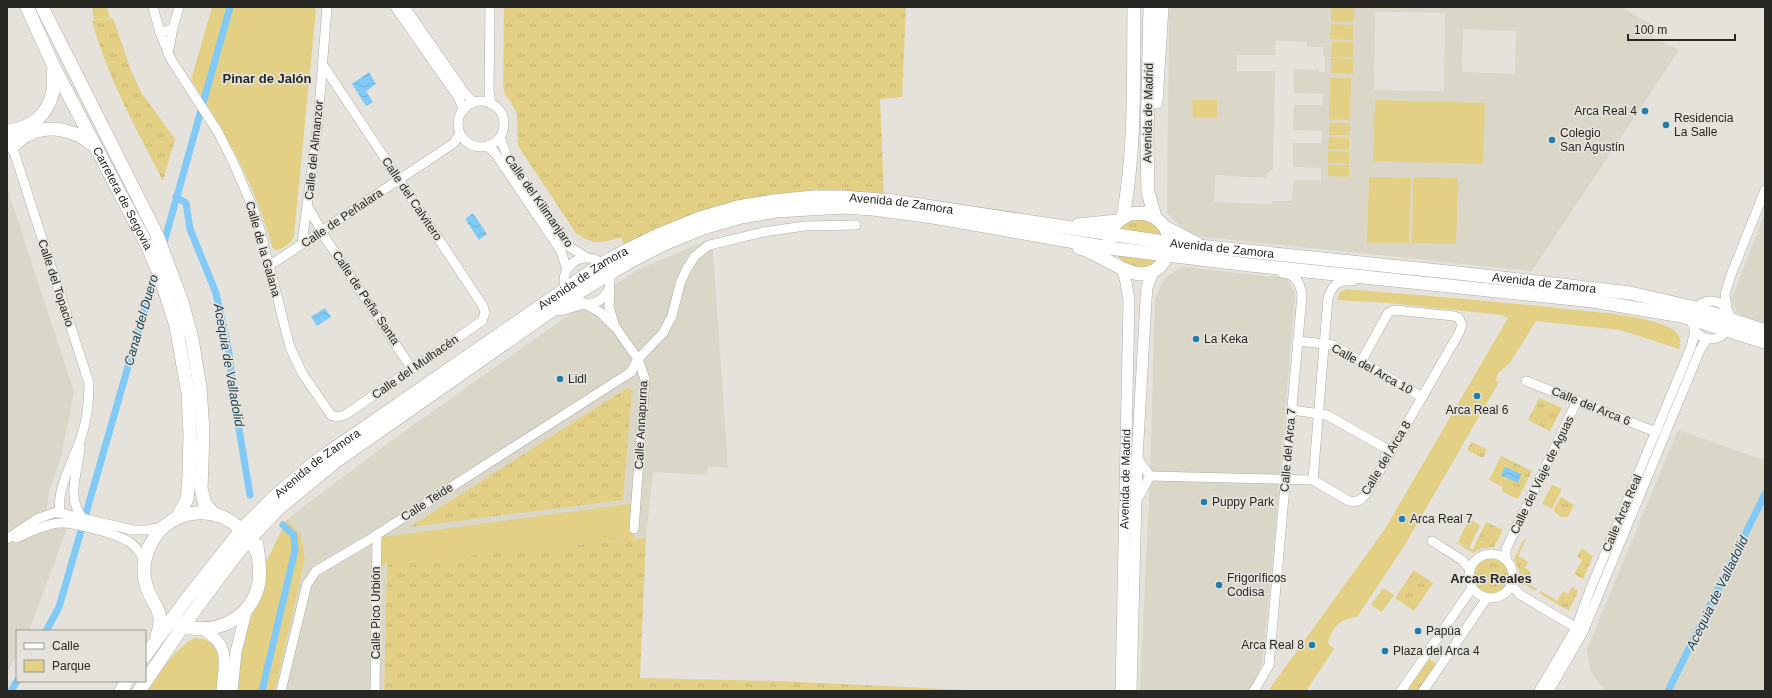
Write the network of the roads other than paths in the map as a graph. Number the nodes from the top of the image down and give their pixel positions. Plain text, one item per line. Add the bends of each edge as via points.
1 (27, 7) edge
2 (42, 7) edge
3 (152, 7) edge
4 (179, 7) edge
5 (327, 7) edge
6 (395, 7) edge
7 (405, 7) edge
8 (490, 7) edge
9 (1134, 7) edge
10 (1150, 7) edge
11 (1162, 7) edge
12 (173, 28) junction
13 (160, 33) junction
14 (168, 54) junction
15 (323, 64) junction
16 (54, 67) junction
17 (335, 83) junction
18 (320, 92) junction
19 (474, 103) junction
20 (488, 103) junction
21 (464, 110) junction
22 (460, 133) junction
23 (8, 136) edge
24 (500, 137) junction
25 (466, 141) junction
26 (1147, 141) junction
27 (454, 143) junction
28 (95, 146) junction
29 (487, 146) junction
30 (399, 180) junction
31 (1765, 190) edge
32 (308, 207) junction
33 (1155, 217) junction
34 (1121, 219) junction
35 (989, 222) junction
36 (856, 225) dead end
37 (1166, 227) junction
38 (322, 231) junction
39 (1109, 241) junction
40 (302, 244) junction
41 (1203, 247) junction
42 (1169, 249) junction
43 (625, 257) junction
44 (269, 264) junction
45 (1250, 265) junction
46 (1119, 267) junction
47 (602, 270) junction
48 (1153, 271) junction
49 (1731, 275) junction
50 (1440, 285) junction
51 (572, 290) junction
52 (1712, 301) junction
53 (176, 304) junction
54 (548, 307) junction
55 (485, 317) joint
56 (1694, 319) junction
57 (1728, 319) junction
58 (616, 328) junction
59 (1765, 331) edge
60 (1707, 339) junction
61 (1298, 341) junction
62 (1765, 342) edge
63 (1324, 344) junction
64 (638, 359) junction
65 (1361, 362) junction
66 (412, 369) junction
67 (1526, 381) dead end
68 (1422, 397) junction
69 (1577, 401) junction
70 (1292, 410) junction
71 (1318, 414) junction
72 (345, 415) joint
73 (1656, 432) junction
74 (81, 438) junction
75 (1137, 458) junction
76 (315, 462) junction
77 (1384, 463) junction
78 (1150, 476) junction
79 (1286, 478) junction
80 (1313, 480) junction
81 (62, 491) junction
82 (1136, 503) junction
83 (60, 512) junction
84 (221, 517) junction
85 (177, 518) junction
86 (37, 519) junction
87 (76, 522) junction
88 (91, 525) junction
89 (163, 527) junction
90 (260, 528) junction
91 (634, 529) dead end
92 (246, 534) junction
93 (376, 534) junction
94 (7, 539) edge
95 (1432, 541) dead end
96 (7, 542) edge
97 (258, 554) junction
98 (1504, 554) junction
99 (145, 562) junction
100 (1471, 566) junction
101 (1472, 588) junction
102 (1510, 588) junction
103 (1487, 598) junction
104 (157, 607) junction
105 (247, 608) junction
106 (177, 623) junction
107 (202, 629) junction
108 (1580, 630) junction
109 (155, 642) junction
110 (146, 655) edge
111 (146, 680) edge
112 (126, 682) edge
113 (141, 689) edge
114 (121, 691) edge
115 (222, 691) edge
116 (232, 691) edge
117 (281, 691) edge
118 (375, 691) edge
119 (1121, 691) edge
120 (1131, 691) edge
121 (1254, 691) edge
122 (1402, 691) edge
123 (1423, 691) edge
124 (1539, 691) edge
125 (1549, 691) edge

1 - 16 highway, Carretera de Segovia
2 - 53 highway, Carretera de Segovia via 157,235
3 - 13 street, Calle de la Galana
4 - 12 street
5 - 15 street, Calle del Almanzor
6 - 21 street via 458,97
7 - 19 street
8 - 20 street
9 - 34 highway, Avenida de Madrid via 1131,144 1128,192
10 - 26 highway, Avenida de Madrid
11 - 26 highway via 1154,125
12 - 13 street
12 - 14 street
13 - 14 street, Calle de la Galana
14 - 44 street, Calle de la Galana via 218,132 234,164 260,230
15 - 17 street, Calle del Calvitero
15 - 18 street, Calle del Almanzor
16 - 23 highway via 54,89 50,103 42,116 33,124
16 - 28 highway, Carretera de Segovia
17 - 18 street via 326,86
17 - 30 street, Calle del Calvitero
18 - 32 street, Calle del Almanzor
19 - 20 street
19 - 21 street
20 - 24 street, Calle del Kilimanjaro via 499,110 503,118 504,129
21 - 22 street via 459,123
22 - 25 street
22 - 27 street, Calle de Peñalara
23 - 28 highway via 22,137 41,130 60,130 76,134
23 - 74 street, Calle del Topacio via 89,383 89,406
24 - 29 street
24 - 47 street, Calle del Kilimanjaro via 507,156 568,246
25 - 27 street, Calle de Peñalara
25 - 29 street via 476,146
26 - 33 highway, Avenida de Madrid via 1148,192
27 - 30 street, Calle de Peñalara
28 - 53 highway, Carretera de Segovia
29 - 51 street, Calle del Kilimanjaro via 495,153 561,251
30 - 38 street, Calle de Peñalara
30 - 55 street, Calle del Calvitero via 483,306
31 - 49 street
32 - 38 street, Calle de Peña Santa
32 - 40 street, Calle del Almanzor
33 - 34 highway via 1143,213
33 - 37 highway
34 - 35 highway via 1087,225 1022,218
34 - 39 highway, Avenida de Madrid
35 - 39 highway, Avenida de Zamora
35 - 43 highway, Avenida de Zamora via 871,198 798,198 738,207 700,218 658,235
35 - 46 highway via 1025,240 1083,249
36 - 64 street, Calle Teide via 805,226 763,232 708,245 695,256 686,270 672,316 663,333
37 - 41 highway
37 - 42 highway
38 - 40 street, Calle de Peñalara
38 - 66 street, Calle de Peña Santa
39 - 42 highway, Avenida de Zamora
39 - 46 highway
40 - 44 street, Calle de Peñalara
41 - 42 highway, Avenida de Zamora
41 - 56 highway, Avenida de Zamora via 1630,293
42 - 45 highway, Avenida de Zamora
42 - 48 highway via 1163,263
43 - 47 highway, Avenida de Zamora
43 - 47 highway
44 - 72 street, Calle de la Galana via 285,330 302,373 331,414 337,417
45 - 50 highway, Avenida de Zamora
45 - 61 street, Calle del Arca 7 via 1296,278 1302,295
46 - 48 highway via 1139,274
46 - 119 main road, Avenida de Madrid via 1126,282 1129,300
47 - 51 highway, Avenida de Zamora
47 - 51 street via 574,261
47 - 51 street via 604,297 601,300 596,302
47 - 58 street, Calle Annapurna
48 - 75 main road, Avenida de Madrid via 1147,287
49 - 52 street
49 - 57 street via 1725,294
50 - 56 highway, Avenida de Zamora via 1593,301
50 - 63 street via 1406,286 1343,281 1337,284 1328,298
51 - 54 highway
51 - 54 highway, Avenida de Zamora
51 - 58 street, Calle Annapurna
52 - 56 street via 1701,304
52 - 57 street via 1718,302
53 - 84 highway, Carretera de Segovia via 192,339 200,387 201,489 205,504
53 - 85 highway, Carretera de Segovia via 176,326 188,393 190,435 186,499
54 - 76 highway, Avenida de Zamora
54 - 90 highway, Avenida de Zamora via 334,462 278,509
55 - 66 street, Calle del Mulhacén
56 - 57 highway, Avenida de Zamora
56 - 60 street
56 - 73 street, Calle Arca Real via 1691,347
57 - 59 highway, Avenida de Zamora
57 - 60 street via 1719,338
57 - 62 highway, Avenida de Zamora
58 - 64 street, Calle Annapurna
60 - 108 street, Calle Arca Real via 1698,354
61 - 63 street, Calle del Arca 10
61 - 70 street, Calle del Arca 7
63 - 65 street, Calle del Arca 10 via 1333,346
63 - 71 street
64 - 91 street, Calle Annapurna via 645,380
64 - 93 street, Calle Teide via 631,372
65 - 68 street, Calle del Arca 10
65 - 68 street, Calle del Arca 8 via 1388,313 1394,310 1459,318 1462,325 1459,333
66 - 72 street, Calle del Mulhacén
67 - 69 street, Calle del Arca 6
68 - 77 street, Calle del Arca 8
69 - 73 street, Calle del Arca 6
69 - 98 street, Calle del Viaje de Aguas
70 - 71 street
70 - 79 street, Calle del Arca 7
71 - 77 street via 1327,415 1388,449
71 - 80 street
73 - 108 street, Calle Arca Real
74 - 81 street, Calle del Topacio
74 - 87 street, Calle del Topacio via 73,497
75 - 78 street, Avenida de Madrid
75 - 82 main road, Avenida de Madrid
76 - 84 highway via 283,482 246,514
76 - 92 highway, Avenida de Zamora via 271,500
77 - 80 street, Calle del Arca 8 via 1360,501 1356,503
78 - 79 street, Calle del Arca 8
78 - 82 street
79 - 80 street, Calle del Arca 8
79 - 121 street, Calle del Arca 7 via 1269,665
81 - 83 street, Calle del Topacio
81 - 86 street, Calle del Topacio via 52,508
82 - 120 main road, Avenida de Madrid
83 - 86 street
83 - 87 street
83 - 87 street
84 - 85 highway via 193,514
84 - 92 highway
85 - 89 highway
86 - 94 street
87 - 88 street
87 - 96 street via 42,527
88 - 89 street via 133,530
88 - 99 street via 128,541 139,551
89 - 99 highway via 153,539
90 - 92 highway, Avenida de Zamora
90 - 97 highway via 257,540
92 - 97 highway
92 - 106 highway, Avenida de Zamora
93 - 117 street, Calle Teide via 316,572 307,584
93 - 118 street, Calle Pico Urbión
95 - 100 street
97 - 105 highway via 259,582 255,596
98 - 100 street via 1488,554 1477,559
98 - 102 street via 1513,571
99 - 104 highway via 146,584
100 - 101 street via 1469,579
101 - 103 street via 1481,597
101 - 122 street
102 - 103 street via 1499,598
102 - 108 street
103 - 123 street
104 - 106 highway
104 - 109 highway via 161,623
105 - 107 highway via 231,622
105 - 116 main road via 236,652
106 - 107 highway
106 - 109 highway
106 - 111 highway
107 - 113 highway via 191,633 178,644
107 - 115 main road via 223,647 226,657
108 - 124 street, Calle Arca Real
108 - 125 street, Calle Arca Real
109 - 110 highway
112 - 114 highway

